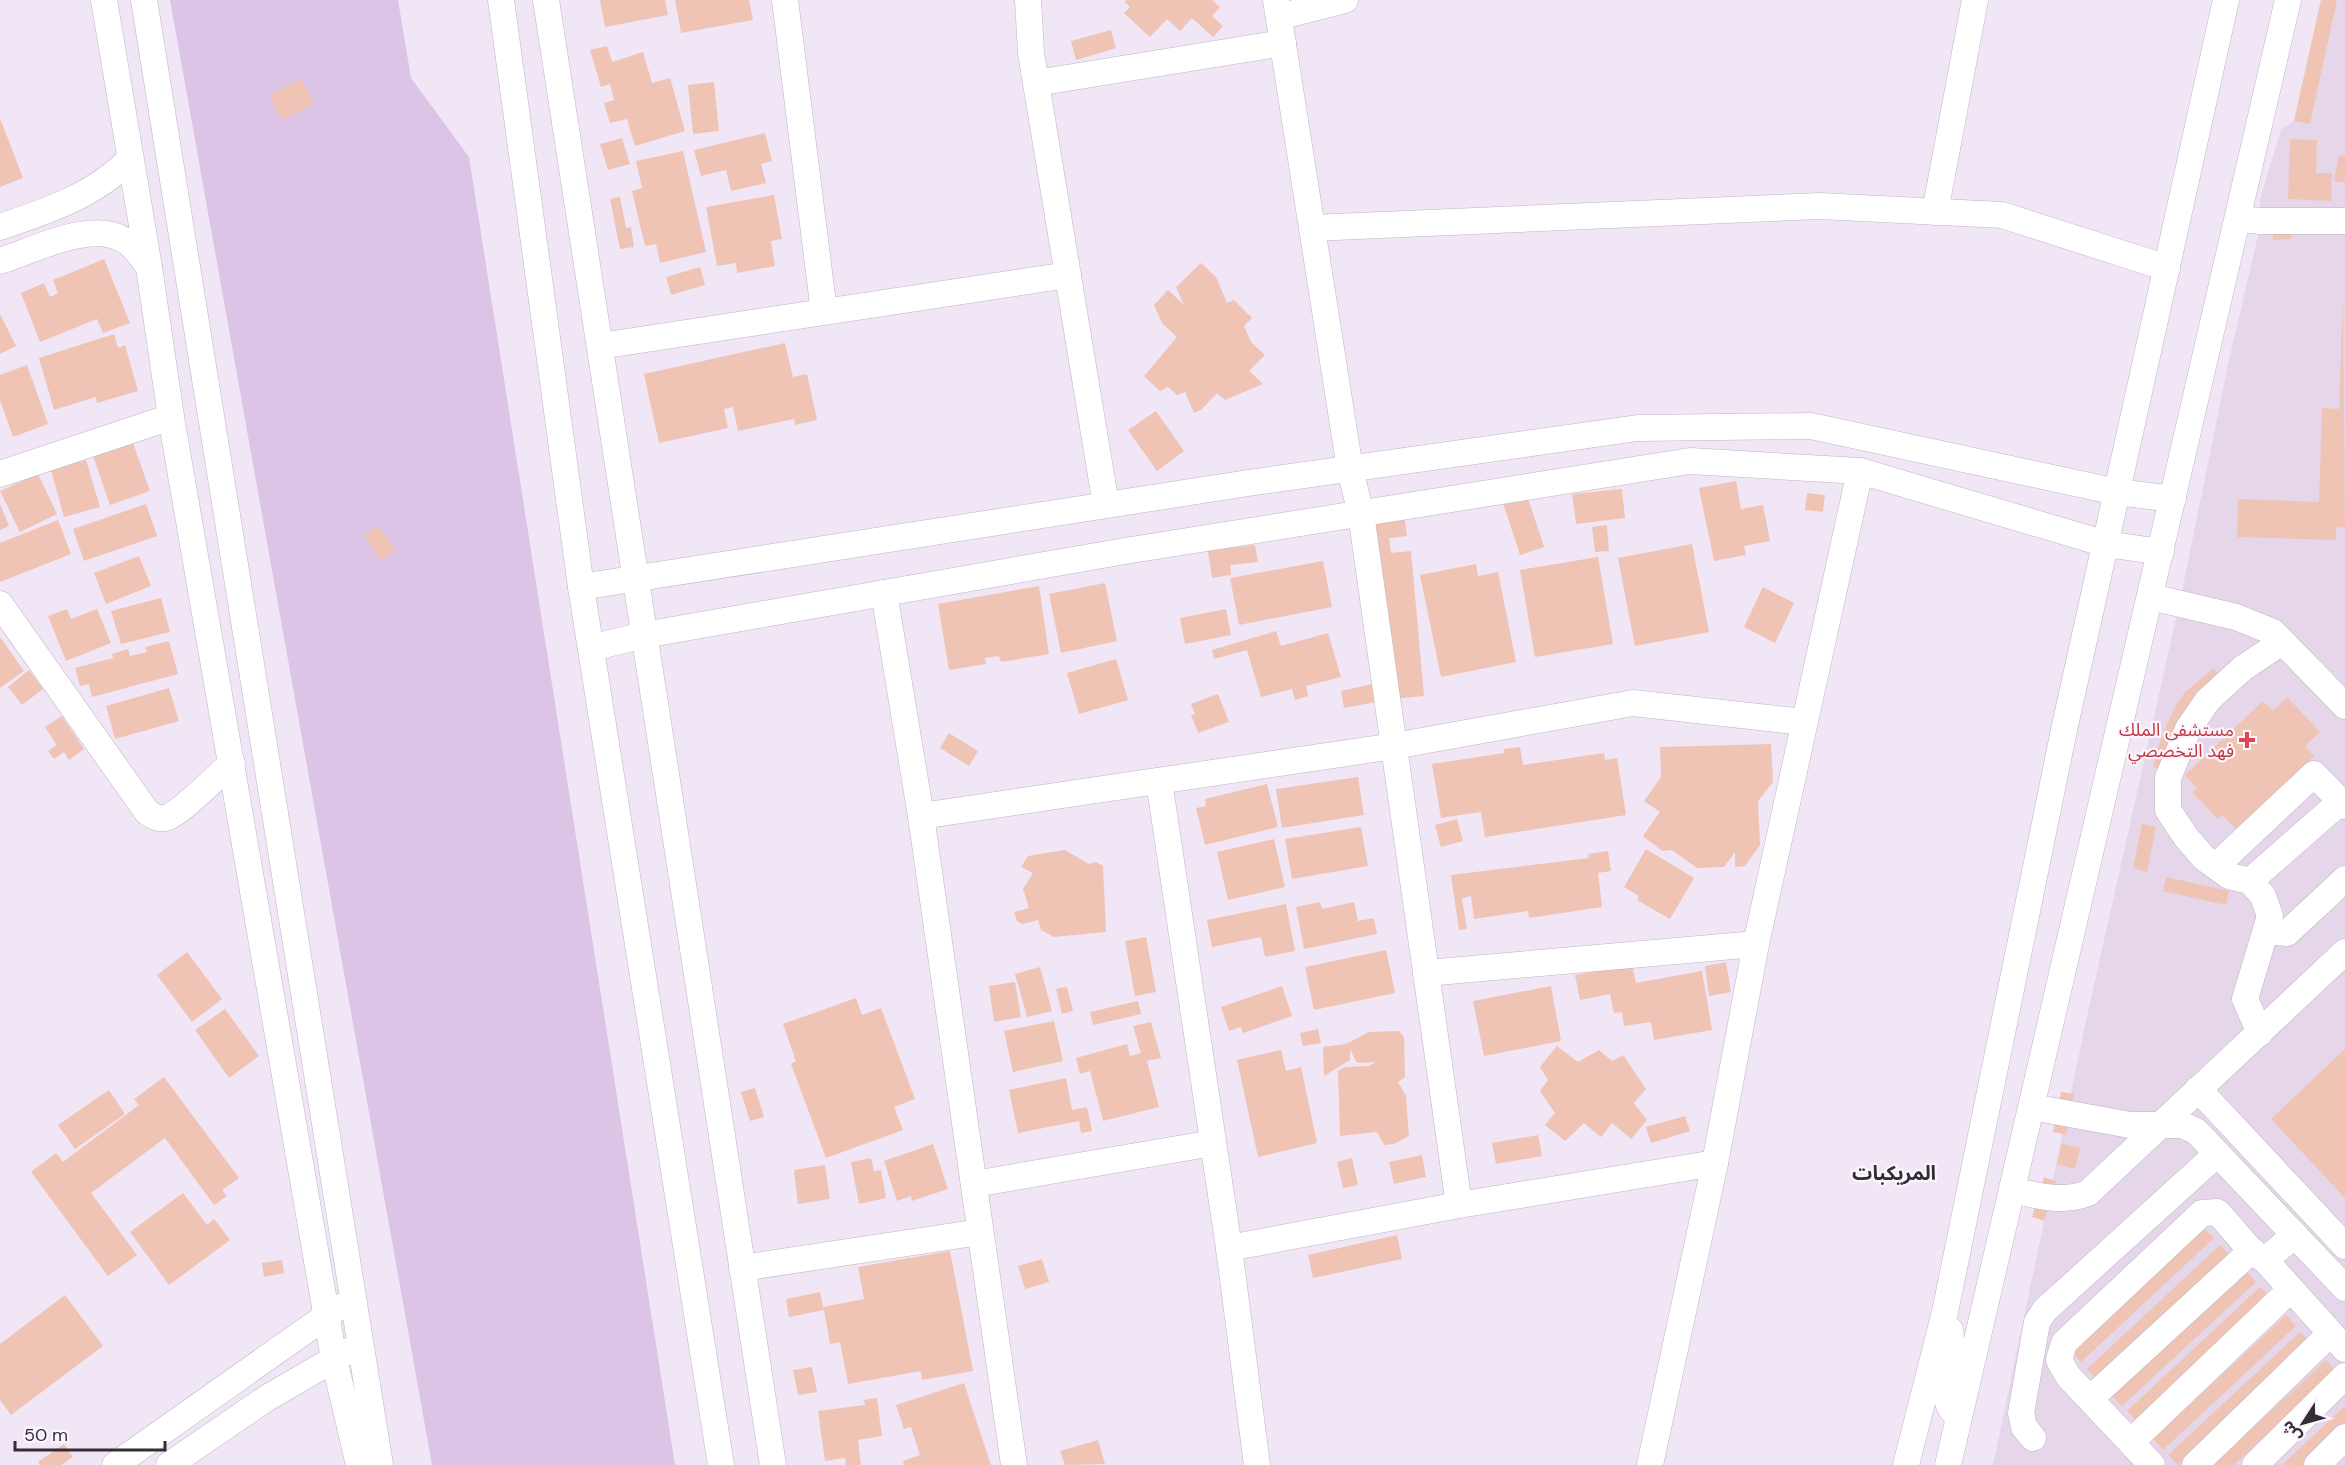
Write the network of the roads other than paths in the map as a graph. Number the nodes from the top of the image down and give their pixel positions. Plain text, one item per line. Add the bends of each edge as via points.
1 (104, 0) edge
2 (144, 0) edge
3 (501, 0) edge
4 (546, 0) edge
5 (784, 0) edge
6 (1028, 0) edge
7 (1345, 0) edge
8 (1975, 0) edge
9 (2226, 0) edge
10 (2288, 0) edge
11 (1277, 8) edge
12 (1283, 43) junction
13 (1036, 83) junction
14 (129, 160) junction
15 (1935, 212) junction
16 (2238, 219) junction
17 (2345, 221) edge
18 (0, 227) edge
19 (1312, 228) junction
20 (0, 261) edge
21 (149, 267) junction
22 (2167, 268) junction
23 (1068, 275) junction
24 (824, 312) junction
25 (600, 346) junction
26 (171, 417) junction
27 (1350, 469) junction
28 (1860, 471) junction
29 (0, 474) edge
30 (2117, 492) junction
31 (2174, 499) junction
32 (1106, 505) junction
33 (1361, 514) junction
34 (2106, 544) junction
35 (2161, 552) junction
36 (635, 577) junction
37 (581, 587) junction
38 (884, 593) junction
39 (2151, 597) junction
40 (0, 604) edge
41 (644, 635) junction
42 (2282, 642) junction
43 (591, 648) junction
44 (2345, 706) edge
45 (1804, 722) junction
46 (1394, 746) junction
47 (232, 763) junction
48 (1158, 781) junction
49 (2343, 804) edge
50 (921, 816) junction
51 (2216, 866) junction
52 (2345, 879) edge
53 (2250, 881) junction
54 (2266, 931) junction
55 (1756, 944) junction
56 (2345, 952) edge
57 (1426, 973) junction
58 (2260, 1033) junction
59 (2198, 1089) junction
60 (2032, 1107) junction
61 (2160, 1123) junction
62 (1213, 1143) junction
63 (2217, 1154) junction
64 (1715, 1163) junction
65 (974, 1184) junction
66 (2012, 1190) junction
67 (1459, 1205) junction
68 (980, 1232) junction
69 (2295, 1234) junction
70 (2345, 1246) edge
71 (1228, 1248) junction
72 (2258, 1256) junction
73 (742, 1268) junction
74 (2345, 1288) edge
75 (2290, 1290) junction
76 (352, 1299) junction
77 (1945, 1312) junction
78 (327, 1314) junction
79 (2338, 1342) edge
80 (359, 1344) junction
81 (334, 1359) junction
82 (2345, 1376) edge
83 (2090, 1399) junction
84 (1959, 1416) junction
85 (2345, 1437) edge
86 (2033, 1438) dead end
87 (2131, 1442) junction
88 (115, 1465) edge
89 (169, 1465) edge
90 (358, 1465) edge
91 (380, 1465) edge
92 (720, 1465) edge
93 (773, 1465) edge
94 (1014, 1465) edge
95 (1257, 1465) edge
96 (1650, 1465) edge
97 (1906, 1465) edge
98 (1948, 1465) edge
99 (2152, 1465) edge
100 (2195, 1465) edge
101 (2255, 1465) edge
102 (2317, 1465) edge

1 - 14 street
2 - 76 street
3 - 37 street
4 - 25 street
5 - 24 street
6 - 13 street
7 - 11 street
8 - 15 street
9 - 22 street
10 - 16 street
11 - 12 street
12 - 13 street
12 - 19 street
13 - 23 street
14 - 18 street via 89,192
14 - 21 street
15 - 19 street via 1820,207
15 - 22 street via 2002,215
16 - 17 street
16 - 31 street
19 - 27 street
20 - 21 street via 80,233 103,232 124,240
21 - 26 street
22 - 30 street
23 - 24 street
23 - 32 street
24 - 25 street
25 - 36 street
26 - 29 street
26 - 47 street
27 - 30 street via 1638,428 1811,426
27 - 32 street
27 - 33 street
28 - 33 street via 1690,461
28 - 34 street
28 - 45 street
30 - 31 street
30 - 34 street
31 - 35 street
32 - 36 street
33 - 38 street
33 - 46 street
34 - 35 street
34 - 77 street
35 - 39 street
36 - 37 street
36 - 41 street
37 - 43 street
38 - 41 street
38 - 50 street
39 - 42 street via 2236,617 2273,633
39 - 60 street
40 - 47 street via 147,812 156,818 166,818
41 - 43 street
41 - 73 street
42 - 44 street
42 - 51 street via 2243,668 2208,700 2188,729 2168,778 2168,810 2186,837
43 - 92 street
45 - 46 street via 1633,703
45 - 55 street
46 - 48 street
46 - 57 street
47 - 78 street
48 - 50 street
48 - 62 street
49 - 51 street via 2314,774
49 - 53 street
50 - 65 street
51 - 53 street via 2229,876
52 - 54 street via 2287,933
53 - 54 street via 2263,896 2270,916
54 - 58 street via 2245,999
55 - 57 street
55 - 64 street
56 - 58 street
57 - 67 street
58 - 59 street
59 - 61 street
59 - 70 street
60 - 61 street via 2130,1125
60 - 66 street
61 - 63 street via 2196,1131
61 - 66 street via 2088,1193 2074,1199
62 - 65 street
62 - 71 street
63 - 69 street
63 - 86 street via 2045,1310 2037,1322 2021,1413 2024,1427
64 - 67 street
64 - 96 street
65 - 68 street
66 - 84 street
67 - 71 street
68 - 73 street
68 - 94 street
69 - 72 street
69 - 74 street
71 - 95 street
72 - 75 street
72 - 83 street
72 - 83 street via 2217,1212 2202,1213 2064,1344 2060,1360 2067,1376
73 - 93 street
75 - 79 street
75 - 87 street
76 - 78 street
76 - 80 street
77 - 84 street via 1953,1345 1946,1399 1950,1410
77 - 97 street
78 - 81 street
78 - 88 street
79 - 100 street
80 - 81 street
80 - 91 street
81 - 89 street via 267,1398
81 - 90 street
82 - 101 street
83 - 87 street
84 - 98 street
85 - 102 street
87 - 99 street

